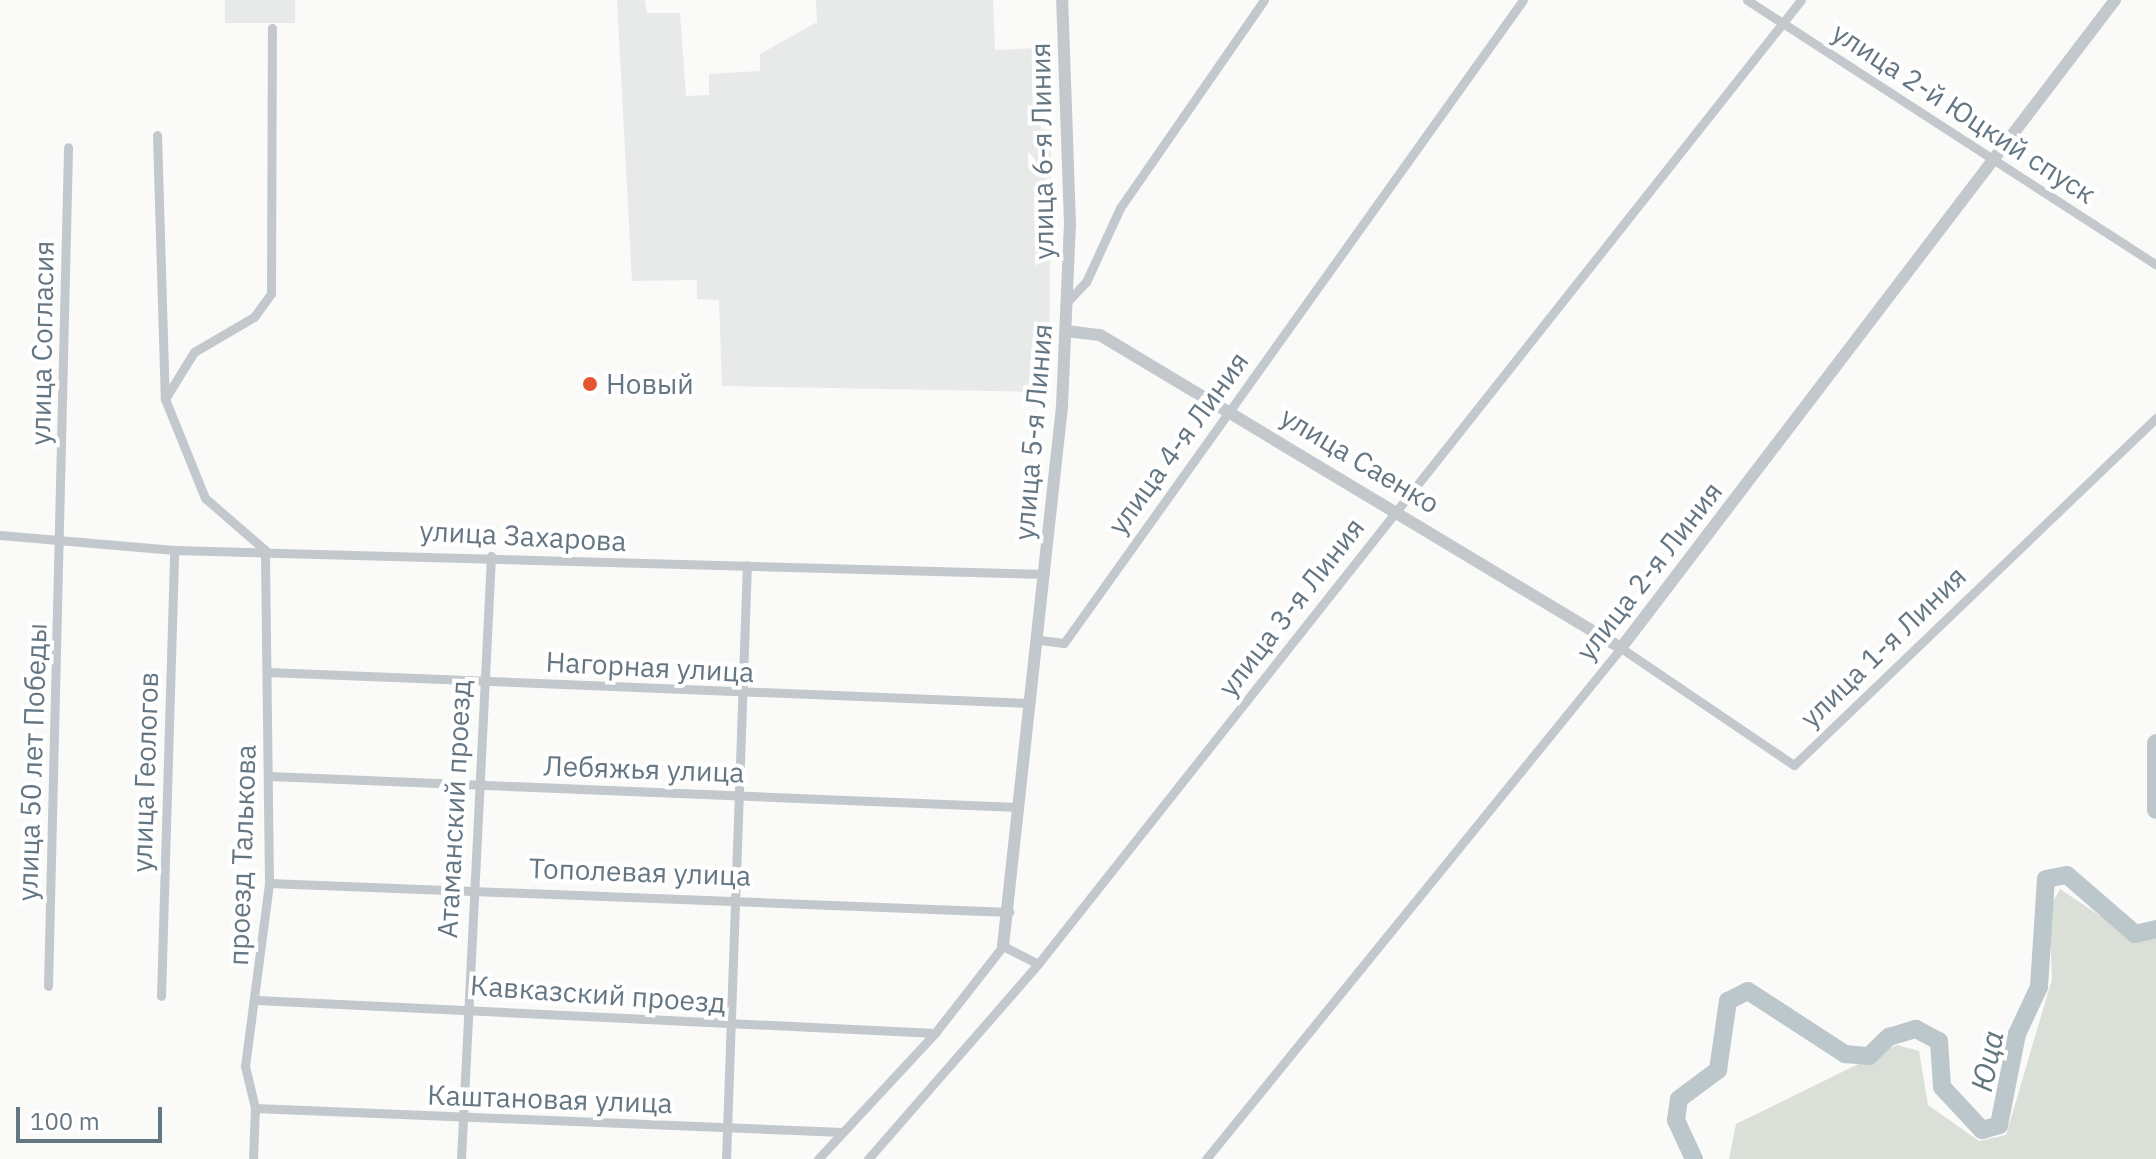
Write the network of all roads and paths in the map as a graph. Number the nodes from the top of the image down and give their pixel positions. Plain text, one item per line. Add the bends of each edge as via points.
1 (1062, 0) edge
2 (1264, 0) edge
3 (1523, 0) edge
4 (1747, 0) edge
5 (1801, 0) edge
6 (2115, 0) edge
7 (1783, 23) junction
8 (272, 28) dead end
9 (157, 135) dead end
10 (68, 147) dead end
11 (1993, 160) junction
12 (2156, 265) edge
13 (1068, 301) junction
14 (1066, 331) junction
15 (165, 399) junction
16 (1231, 411) junction
17 (2156, 418) edge
18 (1396, 509) junction
19 (0, 535) edge
20 (61, 539) junction
21 (174, 550) junction
22 (265, 550) junction
23 (491, 556) junction
24 (747, 565) junction
25 (1045, 574) junction
26 (1040, 640) junction
27 (1621, 648) junction
28 (268, 672) junction
29 (483, 681) junction
30 (743, 693) junction
31 (1030, 703) junction
32 (270, 776) junction
33 (476, 784) junction
34 (742, 795) junction
35 (1017, 807) junction
36 (269, 883) junction
37 (472, 887) junction
38 (739, 897) junction
39 (1009, 912) junction
40 (1003, 946) junction
41 (1038, 964) junction
42 (48, 986) dead end
43 (161, 996) dead end
44 (257, 1000) junction
45 (471, 1007) junction
46 (726, 1026) junction
47 (935, 1033) junction
48 (255, 1108) junction
49 (462, 1118) junction
50 (728, 1129) junction
51 (843, 1132) junction
52 (253, 1159) edge
53 (461, 1159) edge
54 (726, 1159) edge
55 (818, 1159) edge
56 (868, 1159) edge
57 (1206, 1159) edge

1 - 13 street, улица 6-я Линия
2 - 13 street, улица 5-я Линия via 1120,208 1086,282
3 - 16 street, улица 4-я Линия
4 - 7 street, улица 2-й Юцкий спуск
5 - 7 street, улица 3-я Линия
6 - 11 street, улица 2-я Линия
7 - 11 street, улица 2-й Юцкий спуск
7 - 18 street, улица 3-я Линия
8 - 15 street via 271,294 254,317 194,352
9 - 15 street
10 - 20 street, улица Согласия
11 - 12 street, улица 2-й Юцкий спуск
11 - 27 street, улица 2-я Линия
13 - 14 street, улица 5-я Линия
14 - 16 street, улица Саенко via 1100,335
14 - 25 street, улица 5-я Линия
15 - 22 street via 205,498
16 - 18 street, улица Саенко
16 - 26 street, улица 4-я Линия via 1064,643
17 - 27 street, улица 1-я Линия via 1794,765
18 - 27 street, улица Саенко
18 - 41 street, улица 3-я Линия
19 - 20 street, улица Захарова
20 - 21 street, улица Захарова
20 - 42 street, улица 50 лет Победы
21 - 22 street, улица Захарова
21 - 43 street, улица Геологов
22 - 23 street, улица Захарова
22 - 28 street, проезд Талькова
23 - 24 street, улица Захарова
23 - 29 street, Атаманский проезд
24 - 25 street, улица Захарова
24 - 30 street
25 - 26 street, улица 5-я Линия
26 - 31 street
27 - 57 street, улица 2-я Линия
28 - 29 street, Нагорная улица
28 - 32 street, проезд Талькова
29 - 30 street, Нагорная улица
29 - 33 street, Атаманский проезд
30 - 31 street, Нагорная улица
30 - 34 street
31 - 35 street
32 - 33 street, Лебяжья улица
32 - 36 street, проезд Талькова
33 - 34 street, Лебяжья улица
33 - 37 street, Атаманский проезд
34 - 35 street, Лебяжья улица
34 - 38 street
35 - 39 street
36 - 37 street, Тополевая улица
36 - 44 street, проезд Талькова
37 - 38 street, Тополевая улица
37 - 45 street, Атаманский проезд
38 - 39 street, Тополевая улица
38 - 46 street
39 - 40 street
40 - 41 street
40 - 47 street
41 - 56 street, улица 3-я Линия
44 - 45 street, Кавказский проезд
44 - 48 street, проезд Талькова via 245,1066
45 - 46 street, Кавказский проезд
45 - 49 street, Атаманский проезд
46 - 47 street, Кавказский проезд
46 - 50 street
47 - 51 street
48 - 49 street, Каштановая улица
48 - 52 street, проезд Талькова
49 - 50 street, Каштановая улица
49 - 53 street, Атаманский проезд
50 - 51 street, Каштановая улица
50 - 54 street
51 - 55 street

